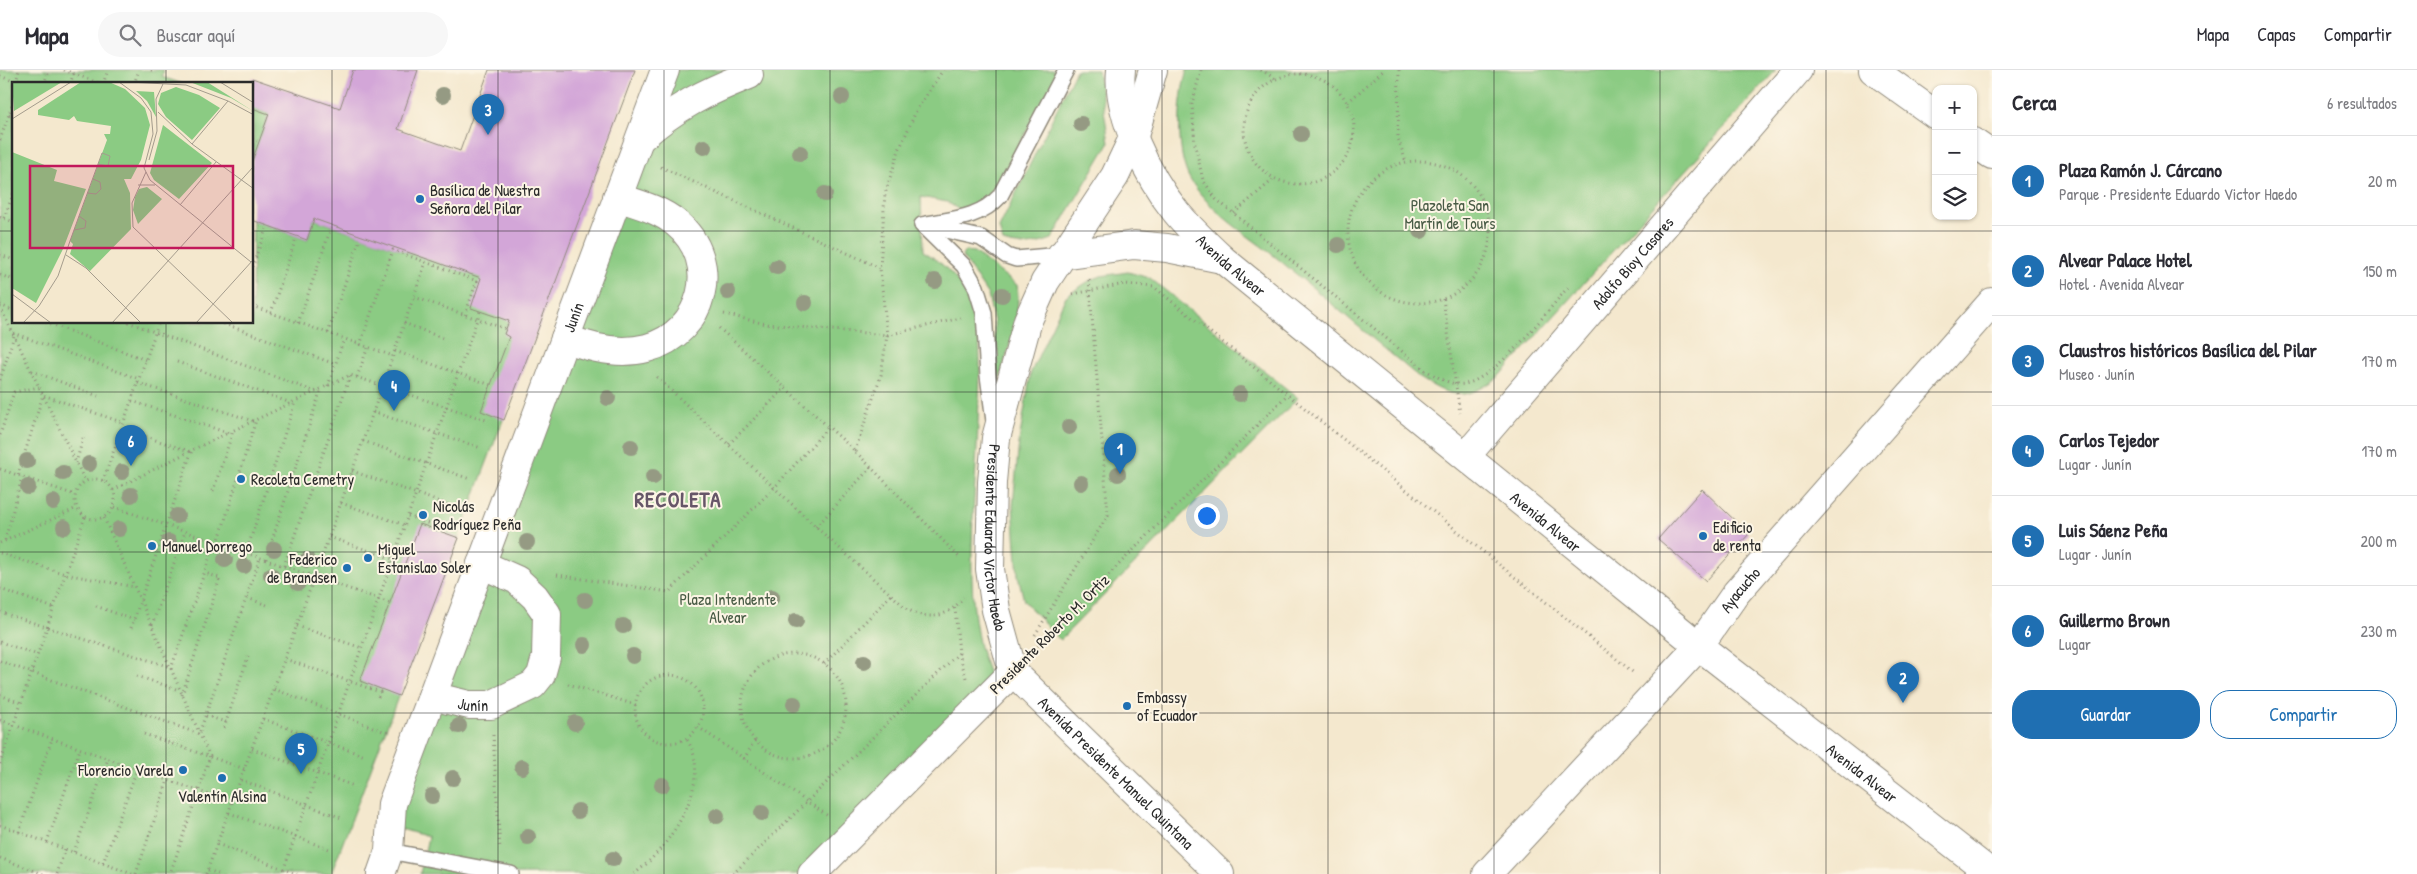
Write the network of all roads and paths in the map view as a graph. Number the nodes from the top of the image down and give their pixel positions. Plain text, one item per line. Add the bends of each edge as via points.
1 (64, 70) edge
2 (108, 70) edge
3 (665, 70) edge
4 (708, 70) edge
5 (944, 70) edge
6 (1066, 70) edge
7 (1121, 70) edge
8 (1153, 70) edge
9 (1201, 70) edge
10 (1261, 70) edge
11 (1384, 70) edge
12 (1399, 70) edge
13 (1798, 70) edge
14 (1873, 70) edge
15 (75, 72) edge
16 (756, 73) edge
17 (0, 76) edge
18 (1276, 80) junction
19 (16, 82) edge
20 (98, 82) edge
21 (103, 82) edge
22 (1348, 102) junction
23 (12, 106) edge
24 (1932, 112) edge
25 (9, 115) junction
26 (12, 116) edge
27 (1134, 136) junction
28 (0, 140) edge
29 (1977, 145) edge
30 (636, 147) junction
31 (1992, 155) edge
32 (1406, 162) junction
33 (1274, 178) junction
34 (12, 196) edge
35 (618, 197) junction
36 (1234, 213) junction
37 (2, 218) edge
38 (922, 225) junction
39 (332, 228) dead end
40 (266, 229) dead end
41 (296, 238) dead end
42 (360, 239) dead end
43 (1074, 253) junction
44 (0, 255) edge
45 (12, 259) edge
46 (1222, 259) junction
47 (254, 262) edge
48 (426, 262) junction
49 (880, 268) junction
50 (0, 275) edge
51 (12, 279) edge
52 (1571, 284) dead end
53 (1090, 291) junction
54 (414, 297) junction
55 (1444, 299) junction
56 (1035, 302) junction
57 (1992, 302) edge
58 (0, 306) edge
59 (254, 307) edge
60 (697, 307) junction
61 (480, 311) dead end
62 (271, 313) junction
63 (984, 313) junction
64 (465, 314) junction
65 (477, 319) junction
66 (298, 323) junction
67 (404, 323) junction
68 (51, 324) edge
69 (134, 324) edge
70 (158, 324) edge
71 (225, 324) edge
72 (506, 329) dead end
73 (156, 333) junction
74 (328, 333) junction
75 (13, 334) junction
76 (887, 336) junction
77 (442, 338) dead end
78 (565, 338) junction
79 (344, 339) junction
80 (360, 345) junction
81 (368, 348) junction
82 (645, 348) junction
83 (395, 351) junction
84 (393, 356) junction
85 (146, 360) junction
86 (176, 362) dead end
87 (335, 364) junction
88 (31, 370) junction
89 (458, 373) junction
90 (350, 375) junction
91 (357, 377) junction
92 (0, 380) edge
93 (139, 381) junction
94 (1456, 383) junction
95 (491, 385) dead end
96 (328, 386) junction
97 (382, 386) junction
98 (39, 387) junction
99 (786, 387) junction
100 (322, 389) junction
101 (316, 392) junction
102 (43, 395) junction
103 (1287, 395) junction
104 (98, 396) dead end
105 (132, 401) junction
106 (293, 402) junction
107 (446, 407) junction
108 (373, 412) junction
109 (255, 420) junction
110 (489, 421) dead end
111 (124, 423) junction
112 (830, 426) junction
113 (122, 429) junction
114 (233, 431) junction
115 (228, 433) junction
116 (438, 433) junction
117 (0, 435) edge
118 (84, 435) dead end
119 (996, 438) junction
120 (363, 441) junction
121 (729, 444) junction
122 (481, 448) dead end
123 (191, 450) junction
124 (855, 451) junction
125 (1466, 456) junction
126 (76, 463) junction
127 (427, 464) junction
128 (871, 467) junction
129 (0, 469) edge
130 (352, 472) junction
131 (20, 476) junction
132 (470, 479) dead end
133 (85, 481) junction
134 (103, 481) junction
135 (774, 487) junction
136 (113, 490) junction
137 (213, 491) dead end
138 (416, 494) junction
139 (75, 495) junction
140 (341, 503) junction
141 (114, 507) junction
142 (77, 508) junction
143 (460, 509) dead end
144 (408, 516) junction
145 (85, 517) junction
146 (104, 518) junction
147 (166, 525) junction
148 (405, 525) junction
149 (435, 526) dead end
150 (816, 528) junction
151 (185, 532) junction
152 (329, 537) junction
153 (5, 540) junction
154 (0, 543) edge
155 (217, 543) junction
156 (0, 553) edge
157 (246, 553) junction
158 (260, 558) junction
159 (266, 559) junction
160 (393, 559) junction
161 (962, 560) dead end
162 (481, 564) junction
163 (284, 566) junction
164 (205, 573) junction
165 (65, 574) junction
166 (547, 574) dead end
167 (315, 577) junction
168 (135, 587) junction
169 (0, 590) edge
170 (891, 595) junction
171 (964, 596) dead end
172 (247, 598) junction
173 (379, 599) junction
174 (140, 600) junction
175 (390, 603) dead end
176 (96, 606) dead end
177 (270, 606) dead end
178 (54, 608) junction
179 (954, 608) junction
180 (0, 612) edge
181 (134, 620) junction
182 (152, 626) junction
183 (297, 626) junction
184 (47, 627) junction
185 (131, 628) dead end
186 (0, 642) edge
187 (1699, 646) junction
188 (362, 648) junction
189 (959, 652) junction
190 (249, 654) dead end
191 (38, 655) junction
192 (285, 659) junction
193 (0, 662) edge
194 (824, 664) junction
195 (170, 668) junction
196 (1013, 672) junction
197 (31, 673) junction
198 (541, 675) junction
199 (137, 676) dead end
200 (350, 681) junction
201 (274, 689) junction
202 (180, 690) junction
203 (1656, 691) junction
204 (0, 695) edge
205 (182, 695) junction
206 (432, 696) junction
207 (377, 700) dead end
208 (982, 702) junction
209 (21, 703) junction
210 (491, 705) junction
211 (636, 705) junction
212 (339, 713) junction
213 (206, 716) junction
214 (0, 720) edge
215 (263, 720) junction
216 (226, 722) junction
217 (13, 725) junction
218 (698, 727) junction
219 (224, 728) dead end
220 (386, 732) dead end
221 (144, 734) dead end
222 (200, 734) junction
223 (686, 738) junction
224 (52, 739) junction
225 (756, 740) junction
226 (328, 742) junction
227 (80, 749) junction
228 (252, 749) junction
229 (365, 756) dead end
230 (210, 757) junction
231 (108, 759) junction
232 (744, 759) junction
233 (0, 764) edge
234 (137, 769) junction
235 (245, 769) junction
236 (317, 773) junction
237 (168, 780) junction
238 (241, 780) junction
239 (354, 786) dead end
240 (198, 791) junction
241 (806, 802) junction
242 (232, 803) junction
243 (306, 805) junction
244 (229, 813) junction
245 (342, 818) dead end
246 (0, 825) edge
247 (19, 832) junction
248 (853, 832) junction
249 (295, 837) junction
250 (47, 842) junction
251 (217, 844) junction
252 (65, 849) junction
253 (329, 849) dead end
254 (74, 852) junction
255 (0, 858) edge
256 (103, 863) junction
257 (385, 863) edge
258 (283, 869) junction
259 (207, 872) edge
260 (506, 873) edge
261 (42, 874) edge
262 (56, 874) edge
263 (132, 874) edge
264 (136, 874) edge
265 (170, 874) edge
266 (218, 874) edge
267 (282, 874) edge
268 (297, 874) edge
269 (634, 874) edge
270 (733, 874) edge
271 (812, 874) edge
272 (1220, 874) edge
273 (1487, 874) edge
274 (1992, 874) edge

1 - 15 path
2 - 21 path
3 - 30 street, Junín
4 - 16 street via 728,76
5 - 49 path via 917,109 899,150 885,194
6 - 38 lane via 1000,196 990,207 974,214
7 - 27 street, Avenida Alvear via 1120,88
8 - 27 street
9 - 36 path via 1192,104 1197,154 1203,180 1216,199
10 - 18 path
11 - 22 path
12 - 32 path via 1398,138
13 - 125 street, Adolfo Bioy Casares
14 - 24 street
15 - 20 path
16 - 30 street via 708,91 681,106
17 - 19 path
18 - 22 path via 1302,74 1321,78 1337,88
18 - 33 path via 1266,84 1254,98 1246,115 1244,134 1259,167
22 - 33 path via 1354,119 1354,136 1350,153 1339,168 1308,184 1291,184
23 - 25 path
25 - 26 path
25 - 28 path
27 - 43 street, Presidente Eduardo Victor Haedo
27 - 46 street, Avenida Alvear via 1176,212
29 - 31 street
30 - 35 street, Junín
30 - 49 path
32 - 55 path via 1428,161 1454,170 1480,194 1488,214 1491,234 1484,262 1462,289
32 - 55 path via 1386,169 1369,182 1356,199 1349,219 1348,240 1365,279 1382,293 1401,302 1423,304
33 - 36 path
34 - 37 path
35 - 60 street via 653,208 675,221 691,238 703,267 703,287
35 - 78 street, Junín
36 - 94 path via 1425,370 1442,380
38 - 43 lane via 981,238 1007,256 1016,258
38 - 63 lane via 964,266 976,287
39 - 66 path
40 - 47 path
41 - 62 path
42 - 74 path
43 - 46 street via 1134,245
43 - 53 path
43 - 56 street, Presidente Eduardo Victor Haedo
44 - 45 path
46 - 125 street, Avenida Alvear
48 - 54 path
48 - 64 path via 477,280
48 - 80 path via 393,250
49 - 76 path
50 - 51 path
52 - 94 path via 1499,365 1481,378 1463,385
53 - 56 path
53 - 103 path via 1125,284 1154,287
53 - 196 path via 1108,516
54 - 64 path
54 - 67 path
55 - 94 path
56 - 119 street, Presidente Eduardo Victor Haedo
57 - 187 street, Ayacucho via 1736,593
58 - 75 path
59 - 62 path
60 - 76 path via 766,324
60 - 82 street via 675,333
60 - 99 path
61 - 65 path
62 - 66 path
63 - 76 path
63 - 119 lane
64 - 65 path
65 - 72 path
65 - 89 path
66 - 74 path
67 - 77 path
67 - 83 path
68 - 85 path
69 - 73 path
70 - 73 path
71 - 87 path
73 - 85 path
73 - 101 path
74 - 79 path
75 - 88 path
75 - 92 path
75 - 93 path
76 - 124 path via 881,375
78 - 82 street via 606,349 630,351
78 - 162 street, Junín
79 - 80 path
79 - 87 path
80 - 81 path
81 - 84 path
81 - 91 path
82 - 121 path via 649,369
83 - 84 path
83 - 89 path
84 - 97 path
85 - 93 path
86 - 106 path
87 - 96 path
88 - 98 path
88 - 104 path
89 - 95 path
89 - 107 path
90 - 91 path
90 - 96 path
90 - 163 path
91 - 97 path
93 - 105 path
93 - 109 path
94 - 125 path
96 - 100 path
97 - 107 path
97 - 108 path
98 - 102 path
98 - 117 path via 14,392
99 - 112 path
99 - 121 path
100 - 101 path
100 - 159 path
101 - 106 path
102 - 111 path
102 - 126 path
102 - 131 path
103 - 196 path, Presidente Roberto M. Ortiz
103 - 203 path
105 - 111 path
105 - 115 path
106 - 109 path
106 - 157 path
107 - 110 path
107 - 116 path
108 - 116 path
108 - 120 path
109 - 114 path
109 - 155 path
111 - 113 path
112 - 124 path
112 - 135 path
113 - 123 path
113 - 134 path
114 - 115 path
114 - 137 path
115 - 123 path
116 - 122 path
116 - 127 path
118 - 126 path
119 - 196 street, Presidente Eduardo Victor Haedo via 990,569 996,610
120 - 127 path
120 - 130 path
121 - 135 path
123 - 136 path
123 - 147 path
124 - 128 path
125 - 187 street, Avenida Alvear
126 - 133 path
127 - 132 path
127 - 138 path
128 - 150 path
128 - 161 path
129 - 131 path
130 - 138 path
130 - 140 path
131 - 139 path
131 - 153 path
133 - 134 path
133 - 139 path
134 - 136 path
135 - 150 path
135 - 166 path via 669,592
136 - 141 path
138 - 143 path
138 - 144 path
139 - 142 path
140 - 148 path
140 - 152 path
141 - 146 path
141 - 147 path
142 - 145 path
142 - 153 path
144 - 148 path
144 - 149 path
145 - 146 path
145 - 165 path
146 - 168 path
147 - 151 path
147 - 174 path
148 - 160 path
150 - 170 path
151 - 155 path
151 - 182 path
152 - 160 path
152 - 167 path
153 - 154 path
155 - 157 path
155 - 164 path
156 - 165 path
157 - 158 path
158 - 159 path
158 - 172 path
159 - 163 path
160 - 173 path
162 - 198 street via 517,580 547,614 547,650
162 - 206 street, Junín
163 - 167 path
164 - 195 path
164 - 205 path via 220,578
165 - 168 path
165 - 178 path
167 - 173 path
167 - 183 path
168 - 174 path
169 - 178 path
170 - 179 path via 917,615 941,615
170 - 194 path
171 - 179 path
172 - 177 path
172 - 213 path
173 - 175 path
173 - 188 path
174 - 181 path
174 - 182 path
176 - 181 path
178 - 184 path
179 - 189 path
180 - 184 path
181 - 185 path
182 - 195 path
183 - 188 path
183 - 192 path
184 - 191 path
184 - 195 path
186 - 191 path
187 - 203 street, Ayacucho
187 - 274 street, Avenida Alvear
188 - 200 path
189 - 208 path via 965,677
189 - 241 path
190 - 216 path
191 - 197 path
192 - 200 path
192 - 201 path
193 - 197 path
194 - 225 path via 810,657 780,656 755,672 742,700 748,731
194 - 225 path via 836,675 844,690 843,724 835,739 806,757 790,758 773,754
195 - 202 path
196 - 208 street, Presidente Roberto M. Ortiz
196 - 272 street, Avenida Presidente Manuel Quintana
197 - 209 path
197 - 222 path
198 - 210 street, Junín via 533,685
198 - 211 path
199 - 202 path
200 - 207 path via 380,692
200 - 212 path
201 - 212 path
201 - 215 path
202 - 205 path
203 - 273 street, Ayacucho
204 - 209 path
205 - 222 path
206 - 210 street, Junín via 469,705
206 - 257 street, Junín via 392,804
208 - 248 street, Presidente Roberto M. Ortiz
209 - 217 path
210 - 260 path
211 - 218 path via 639,694 655,678 677,676 687,680 701,696 704,706
211 - 223 path via 639,722 649,736 670,742
212 - 220 path
212 - 226 path
213 - 216 path
213 - 222 path
214 - 217 path
215 - 226 path
215 - 228 path
216 - 219 path
217 - 224 path
217 - 233 path
218 - 223 path
218 - 232 path
221 - 230 path
222 - 230 path
223 - 269 path via 692,746 694,783 683,815 666,845
224 - 227 path
224 - 247 path
225 - 232 path
226 - 229 path
226 - 236 path
227 - 231 path
227 - 250 path
228 - 235 path
228 - 236 path
230 - 235 path
230 - 240 path
231 - 234 path
231 - 254 path
232 - 241 path
234 - 237 path
234 - 256 path
235 - 238 path
236 - 239 path
236 - 243 path
237 - 240 path
237 - 264 path
238 - 242 path
238 - 243 path
240 - 242 path
240 - 265 path
241 - 248 path
241 - 270 path
242 - 244 path
243 - 245 path
243 - 249 path
244 - 249 path
244 - 251 path
246 - 247 path
247 - 250 path
248 - 271 street, Presidente Roberto M. Ortiz
249 - 253 path
249 - 258 path
250 - 252 path
251 - 258 path
251 - 259 path
252 - 254 path
252 - 262 path
254 - 256 path
255 - 261 path
256 - 263 path
257 - 260 lane
258 - 267 path
258 - 268 path
259 - 266 path

